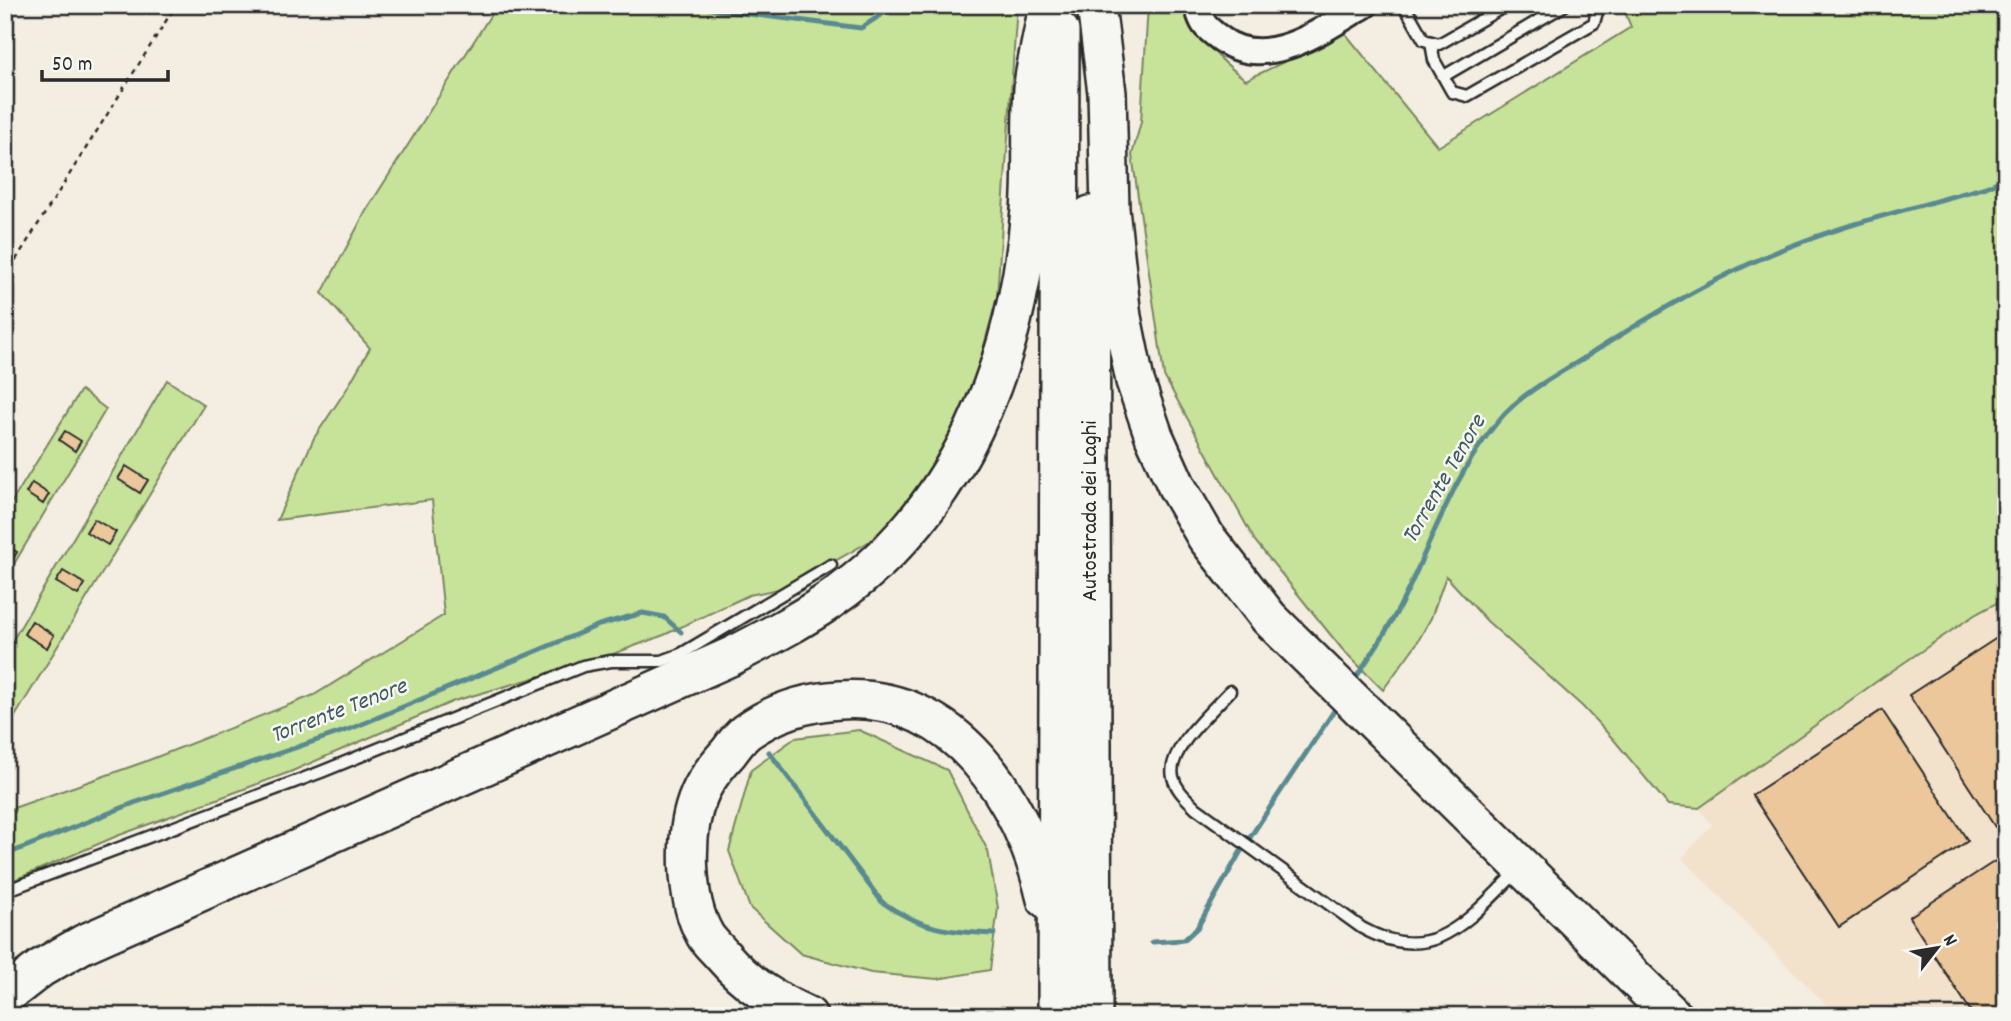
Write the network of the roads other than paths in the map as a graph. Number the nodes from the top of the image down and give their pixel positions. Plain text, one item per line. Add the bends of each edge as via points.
1 (1048, 5) edge
2 (1060, 5) edge
3 (1089, 5) edge
4 (1096, 5) edge
5 (1197, 5) edge
6 (1365, 5) edge
7 (1404, 5) edge
8 (1507, 5) edge
9 (1565, 5) edge
10 (1593, 5) edge
11 (1431, 42) junction
12 (1444, 76) junction
13 (831, 565) dead end
14 (1230, 691) dead end
15 (1523, 867) junction
16 (5, 891) edge
17 (1056, 942) junction
18 (5, 996) edge
19 (808, 1016) edge
20 (1056, 1016) edge
21 (1093, 1016) edge
22 (1673, 1016) edge

1 - 18 highway via 1034,80 1030,211 1021,282 1006,345 983,414 965,449 946,482 892,547 830,600 732,656 83,944
2 - 17 highway, Autostrada dei Laghi
3 - 21 highway, Autostrada dei Laghi
4 - 15 highway via 1107,93 1110,209 1122,317 1135,381 1177,487 1206,537 1269,618
5 - 6 street via 1202,25 1231,47 1254,53 1296,44
7 - 11 lane via 1424,40
8 - 11 lane via 1439,44
9 - 12 lane
10 - 12 lane via 1597,12 1594,23 1467,96 1452,92
11 - 12 lane via 1434,60
13 - 16 lane via 681,654 663,661 583,666 321,772
14 - 15 lane via 1178,750 1172,774 1182,794 1362,928 1402,943 1439,938 1457,929
15 - 22 highway
17 - 19 highway via 1040,872 1020,822 996,779 967,747 937,724 896,706 856,699 815,701 780,713 745,733 723,758 699,793 689,845 695,910 706,936 738,973 772,999
17 - 20 highway, Autostrada dei Laghi

